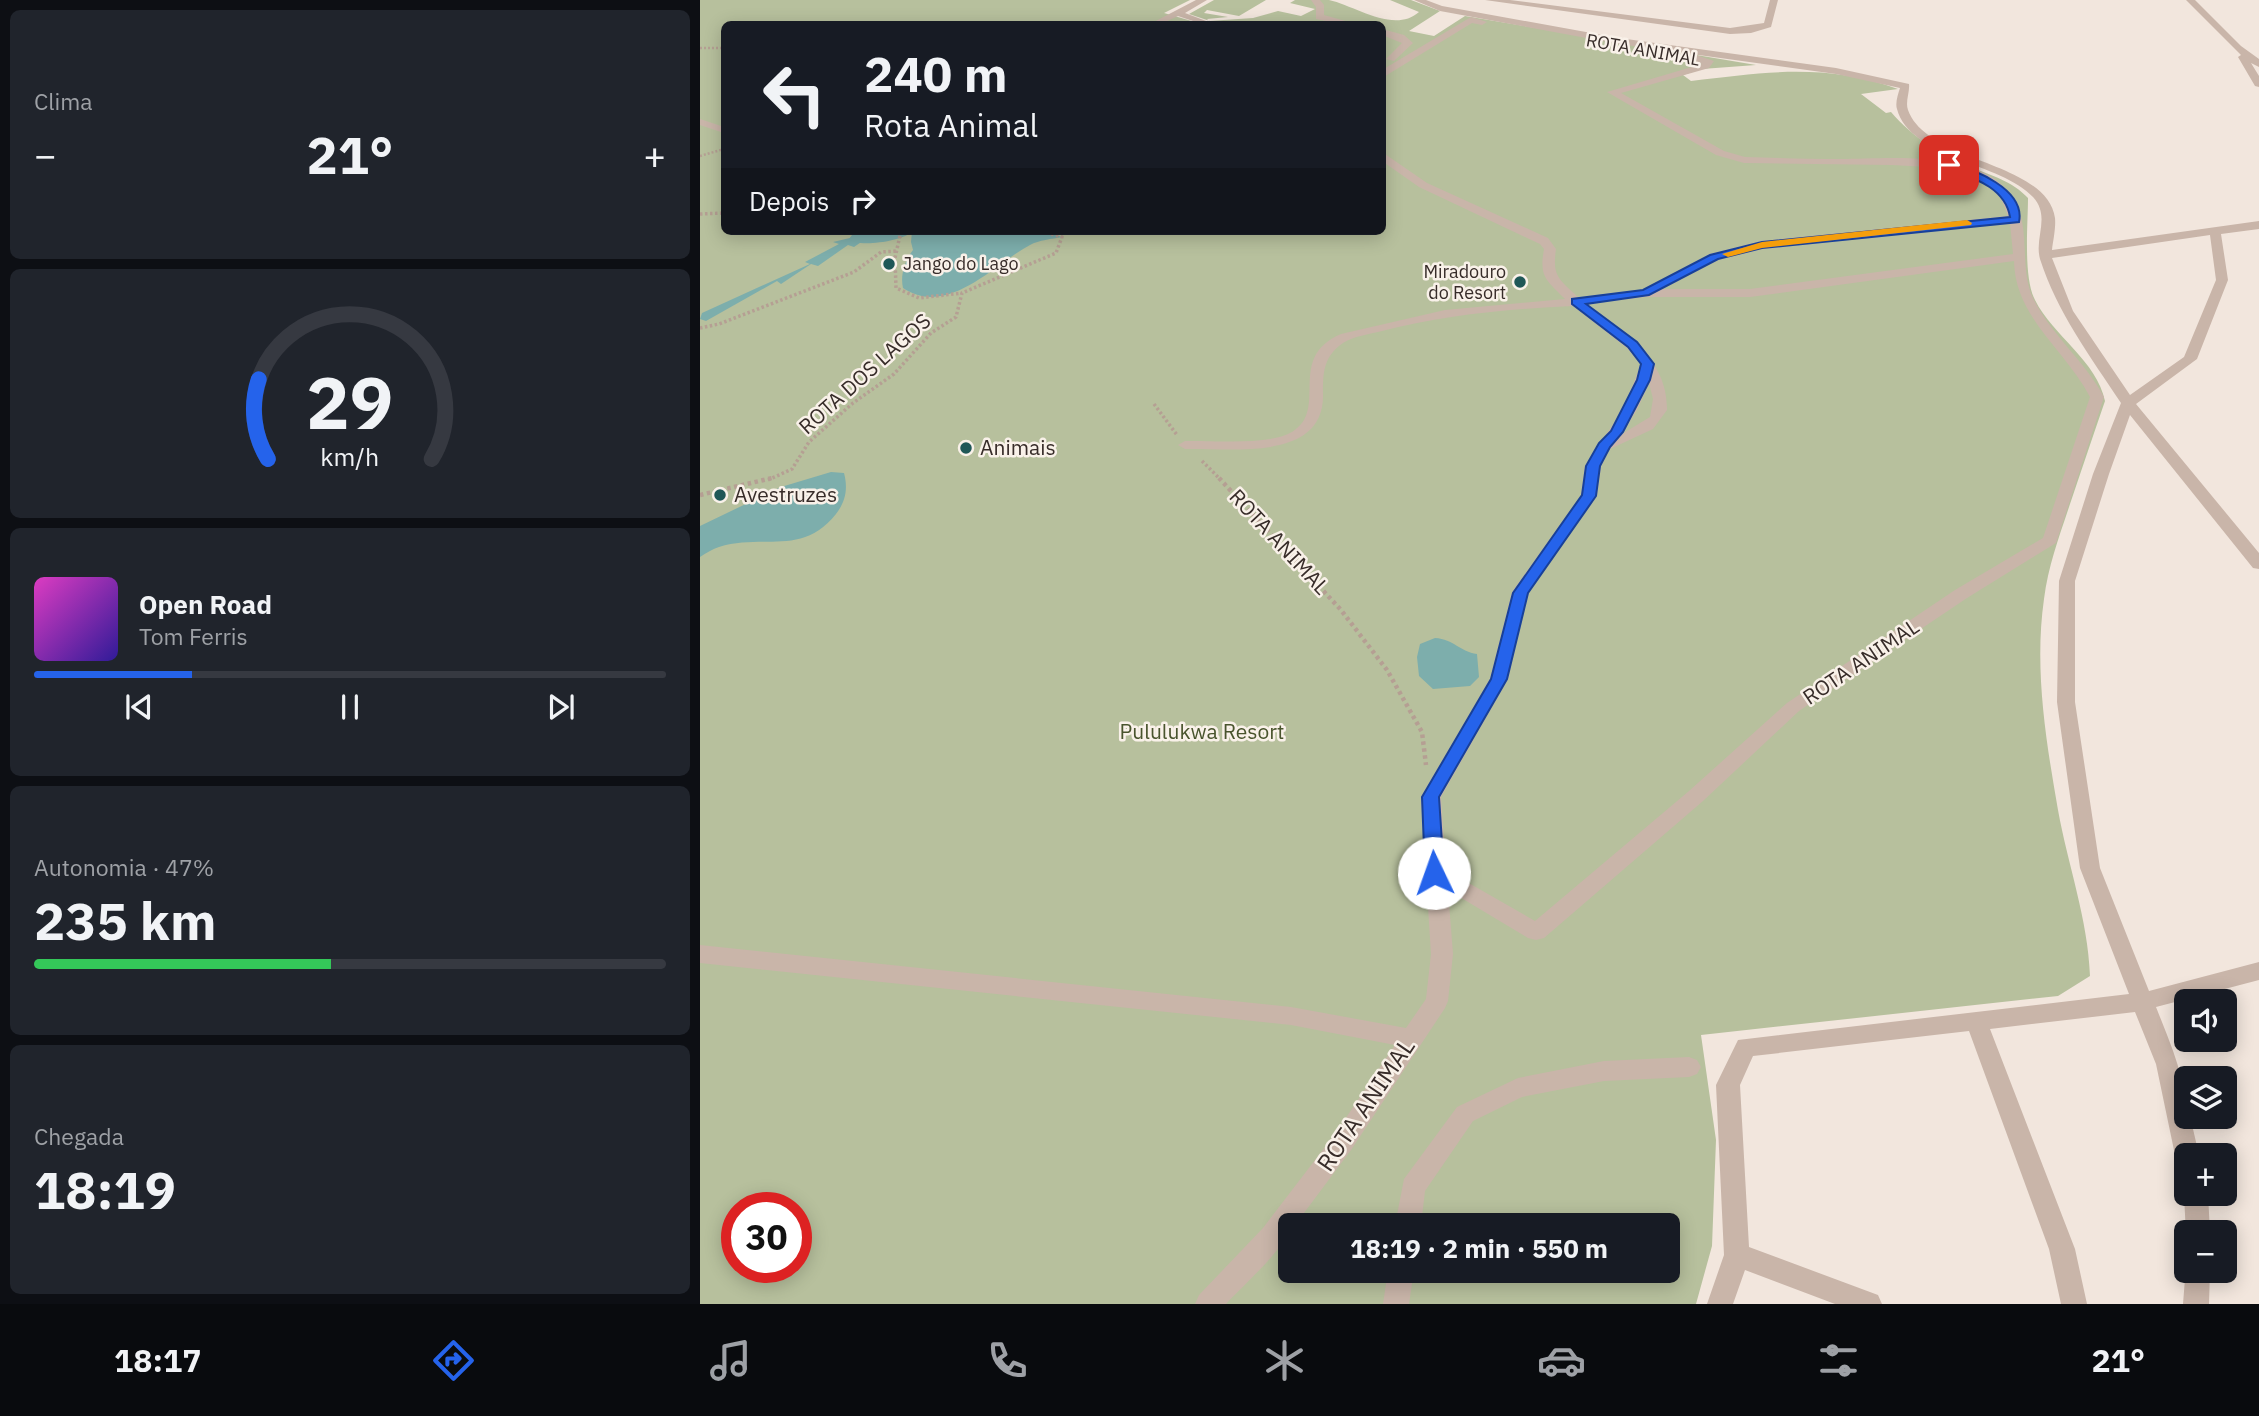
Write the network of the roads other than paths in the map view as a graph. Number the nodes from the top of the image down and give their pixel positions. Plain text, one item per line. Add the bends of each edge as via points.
1 (1203, 0) edge
2 (1315, 0) edge
3 (1418, 0) edge
4 (1489, 0) edge
5 (1553, 0) edge
6 (1774, 0) edge
7 (2190, 0) edge
8 (1177, 13) junction
9 (1598, 13) junction
10 (1161, 21) edge
11 (1201, 21) edge
12 (1337, 21) edge
13 (1386, 33) edge
14 (1576, 33) junction
15 (2238, 48) junction
16 (1386, 62) edge
17 (2259, 64) edge
18 (1386, 73) edge
19 (2259, 84) edge
20 (700, 122) edge
21 (721, 129) edge
22 (1386, 158) edge
23 (2015, 219) junction
24 (2259, 225) edge
25 (2215, 231) junction
26 (2045, 255) junction
27 (2018, 257) junction
28 (1645, 293) junction
29 (1576, 302) junction
30 (1648, 364) junction
31 (2129, 403) junction
32 (1185, 445) road end
33 (1604, 446) junction
34 (2259, 564) edge
35 (1434, 873) junction
36 (700, 954) edge
37 (2259, 971) edge
38 (2141, 1002) junction
39 (1976, 1020) junction
40 (1411, 1038) junction
41 (1689, 1067) dead end
42 (2185, 1143) edge
43 (1410, 1213) edge
44 (1737, 1255) junction
45 (1399, 1283) edge
46 (2197, 1283) edge
47 (1208, 1304) edge
48 (1396, 1304) edge
49 (1720, 1304) edge
50 (1869, 1304) edge
51 (2074, 1304) edge
52 (2196, 1304) edge

1 - 8 street
2 - 12 street via 1321,7 1319,17
3 - 14 street
4 - 9 street
5 - 9 street via 1603,4
6 - 9 street via 1768,25 1751,30
7 - 15 street
8 - 10 street
8 - 11 street
9 - 14 street
13 - 16 street via 1408,43
14 - 26 street via 1836,71 1905,86 1901,107 1910,124 1933,143 2018,181 2038,196 2049,217
15 - 17 street
15 - 19 street
18 - 23 street, ROTA ANIMAL via 1471,20 1700,58 1709,61 1706,66 1612,92 1720,153 1744,160 1923,161 1970,171 2002,192 2014,207
20 - 21 street
22 - 29 street via 1423,185 1544,241 1550,249 1550,277
23 - 27 street, ROTA ANIMAL via 2021,236
23 - 28 street via 1762,245 1714,257
24 - 25 street
25 - 26 street
25 - 31 street via 2221,280 2190,359
26 - 31 street via 2067,311
27 - 28 street via 1750,293
27 - 35 street, ROTA ANIMAL via 2024,293 2097,397 2050,540 1793,708 1535,932
28 - 29 street
29 - 30 street via 1632,345
29 - 32 street via 1434,315 1334,342 1320,357 1314,378 1319,404 1312,420 1296,436 1270,442
30 - 33 street via 1617,432
30 - 33 street via 1663,405 1657,417 1647,427
31 - 34 street
31 - 38 street via 2067,581 2066,702 2090,868
33 - 35 street, ROTA ANIMAL via 1593,466 1589,496 1520,593 1499,679 1430,797
35 - 40 street, ROTA ANIMAL via 1442,954 1437,1001
36 - 40 street via 1291,1016
37 - 38 street
38 - 39 street
38 - 42 street via 2167,1064
39 - 44 street via 1746,1047 1728,1085
39 - 51 street via 2062,1249
40 - 47 street, ROTA ANIMAL via 1343,1142 1272,1236
41 - 43 street via 1604,1071 1518,1088 1465,1114 1413,1187
44 - 49 street
44 - 50 street
45 - 48 street
46 - 52 street

